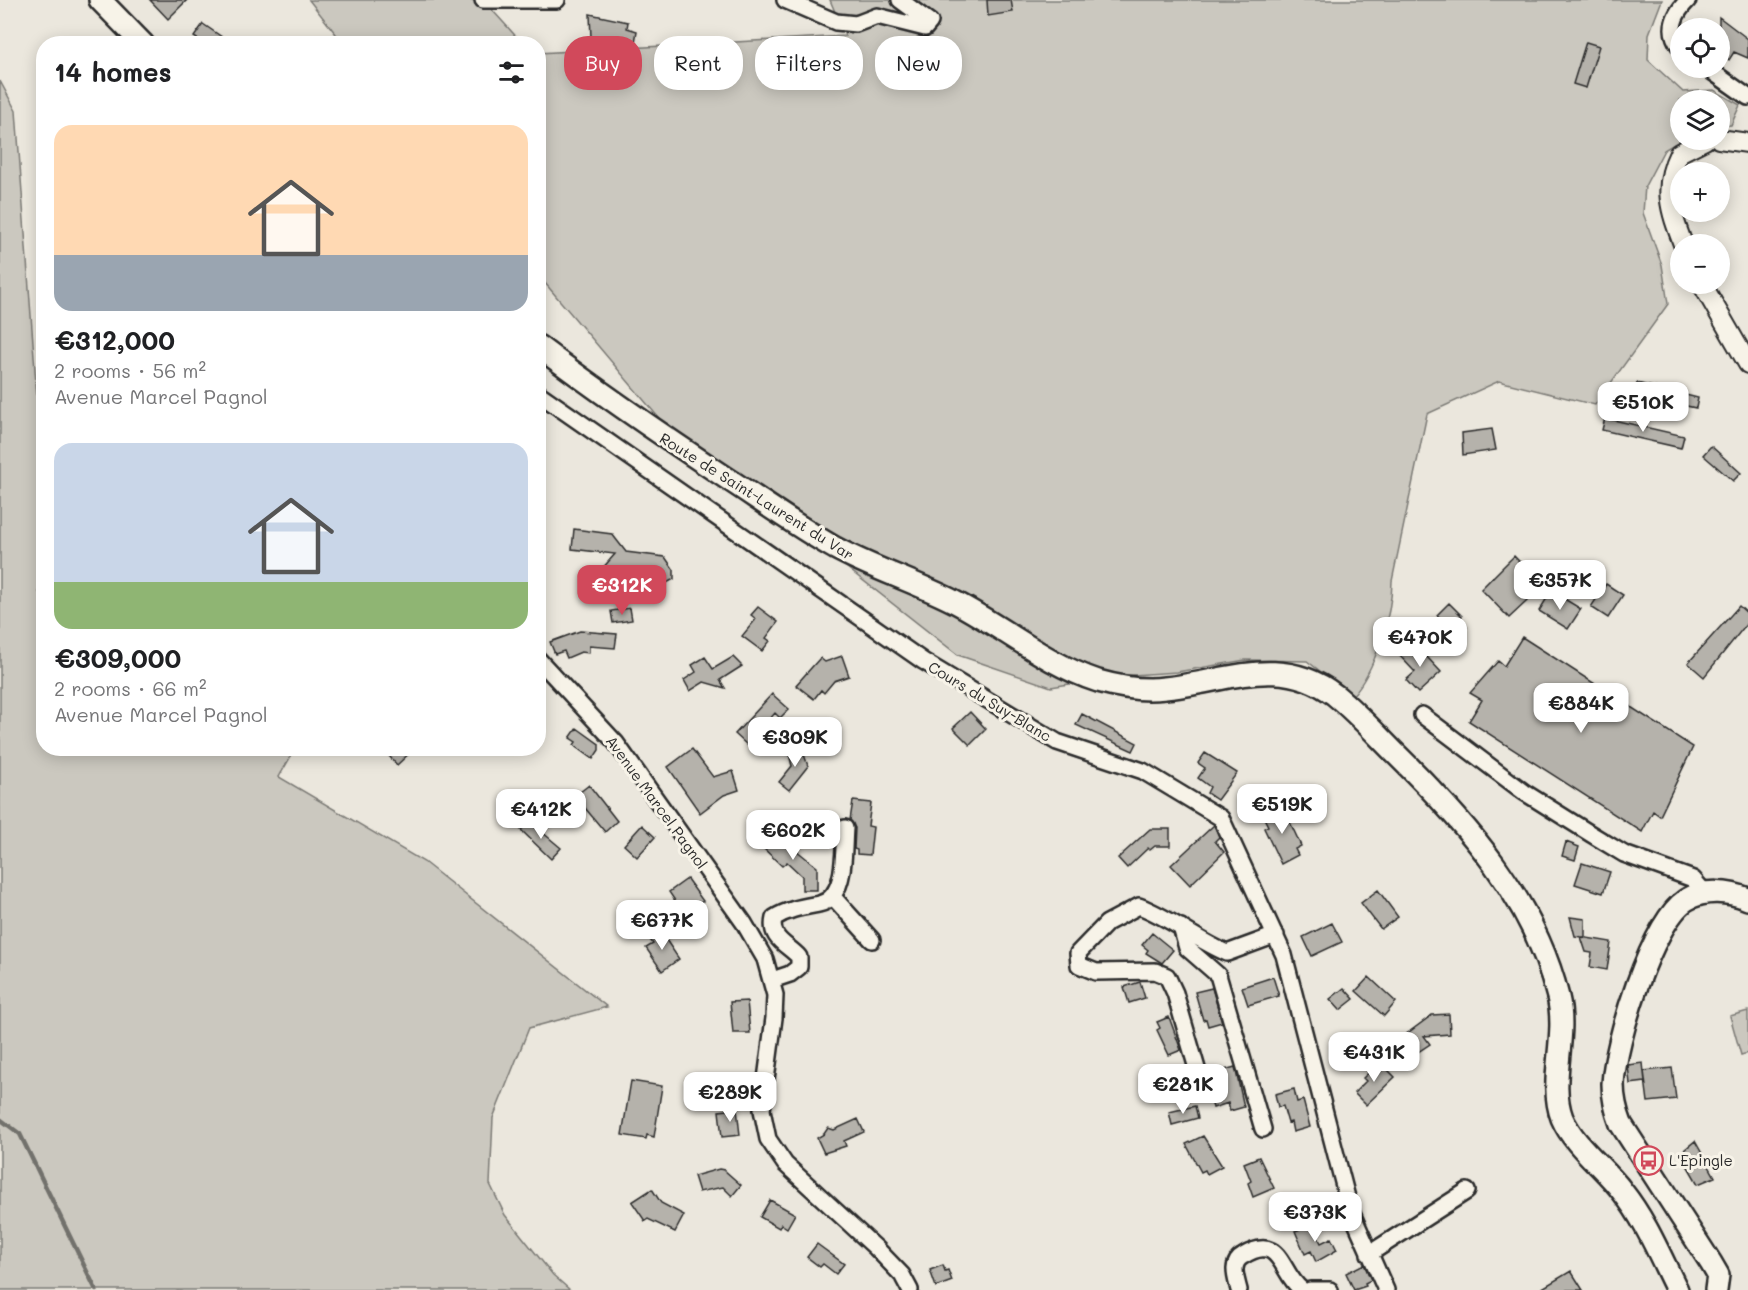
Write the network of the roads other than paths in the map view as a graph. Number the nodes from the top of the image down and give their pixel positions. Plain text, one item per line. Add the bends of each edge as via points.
1 (100, 0) edge
2 (483, 0) edge
3 (557, 0) edge
4 (785, 0) edge
5 (900, 0) edge
6 (1688, 0) edge
7 (1675, 18) edge
8 (135, 36) edge
9 (1722, 78) edge
10 (1748, 96) edge
11 (1730, 141) edge
12 (1748, 143) edge
13 (1685, 150) edge
14 (1680, 234) edge
15 (1708, 294) edge
16 (546, 352) edge
17 (1748, 364) edge
18 (546, 399) edge
19 (546, 668) edge
20 (1422, 715) dead end
21 (846, 828) dead end
22 (1712, 893) junction
23 (834, 898) junction
24 (1748, 899) edge
25 (1181, 927) junction
26 (1276, 935) junction
27 (872, 940) dead end
28 (772, 980) junction
29 (1200, 1079) dead end
30 (1263, 1128) dead end
31 (1467, 1191) dead end
32 (1369, 1254) junction
33 (910, 1290) edge
34 (1239, 1290) edge
35 (1302, 1290) edge
36 (1310, 1290) edge
37 (1330, 1290) edge
38 (1386, 1290) edge
39 (1677, 1290) edge
40 (1716, 1290) edge

1 - 8 main road
2 - 3 street
4 - 5 street via 836,22 856,24 877,16 925,28 930,22
6 - 7 street
9 - 10 street
11 - 12 street
13 - 14 street via 1679,153 1668,185
15 - 17 street
16 - 39 main road, Route de Saint-Laurent du Var via 650,428 826,543 954,602 1045,657 1083,675 1123,687 1156,689 1280,672 1312,680 1335,695 1463,822 1516,898 1545,956 1558,997 1562,1033 1557,1089 1562,1116 1574,1137 1630,1202 1650,1233
18 - 26 street, Cours du Suy-Blanc via 923,661 1057,742 1143,771 1221,818
19 - 28 street, Avenue Marcel Pagnol via 616,743 744,923 765,958
20 - 22 street via 1524,792 1624,854 1694,879
21 - 23 street
22 - 24 main road
22 - 40 main road via 1687,900 1674,910 1654,943 1624,1031 1613,1084 1621,1124 1711,1263 1719,1281
23 - 27 street
23 - 28 street via 785,911 774,918 776,939 799,957 799,967
25 - 26 street via 1227,953
25 - 29 street via 1139,906 1126,910 1089,940 1078,953 1079,965 1096,972 1155,971 1167,976
25 - 30 street via 1187,948 1218,975
26 - 32 street, Cours du Suy-Blanc via 1350,1209
28 - 33 street, Avenue Marcel Pagnol via 774,1018 762,1110 768,1139 785,1164 876,1248 902,1275
31 - 32 street
32 - 38 street, Cours du Suy-Blanc
34 - 35 street via 1235,1263 1241,1256 1268,1249 1278,1255
36 - 37 street

